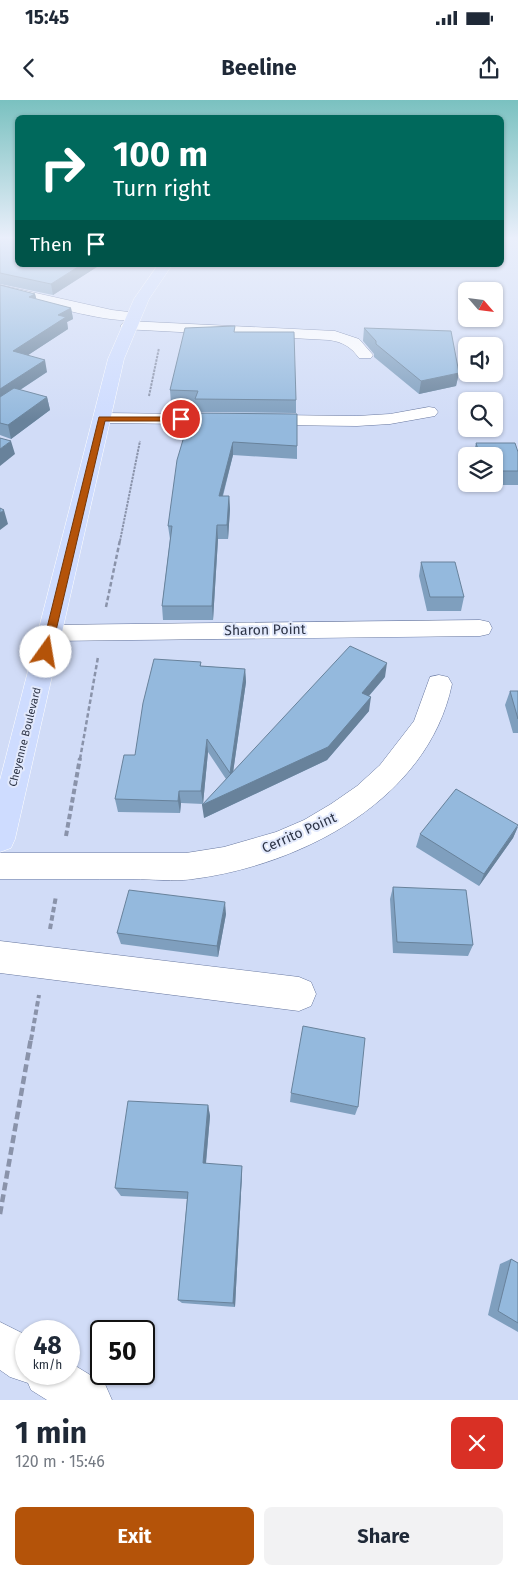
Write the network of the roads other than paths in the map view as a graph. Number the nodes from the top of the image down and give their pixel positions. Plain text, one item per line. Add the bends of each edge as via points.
1 (48, 300) edge
2 (140, 300) edge
3 (130, 321) junction
4 (365, 355) dead end
5 (429, 412) dead end
6 (102, 418) junction
7 (480, 628) dead end
8 (51, 633) junction
9 (439, 684) dead end
10 (0, 839) edge
11 (0, 866) edge
12 (0, 956) edge
13 (299, 994) dead end
14 (0, 1344) edge
15 (15, 1354) edge
16 (65, 1385) edge
17 (89, 1400) edge

1 - 3 street
2 - 3 main road, Cheyenne Boulevard
3 - 4 street via 164,327 347,337
3 - 6 main road, Cheyenne Boulevard via 116,359
5 - 6 street via 357,421
6 - 8 main road, Cheyenne Boulevard
7 - 8 street, Sharon Point
8 - 10 main road, Cheyenne Boulevard
9 - 11 street, Cerrito Point via 435,705 422,732 401,762 343,813 299,836 253,854 192,866
12 - 13 street
14 - 15 street
16 - 17 street

